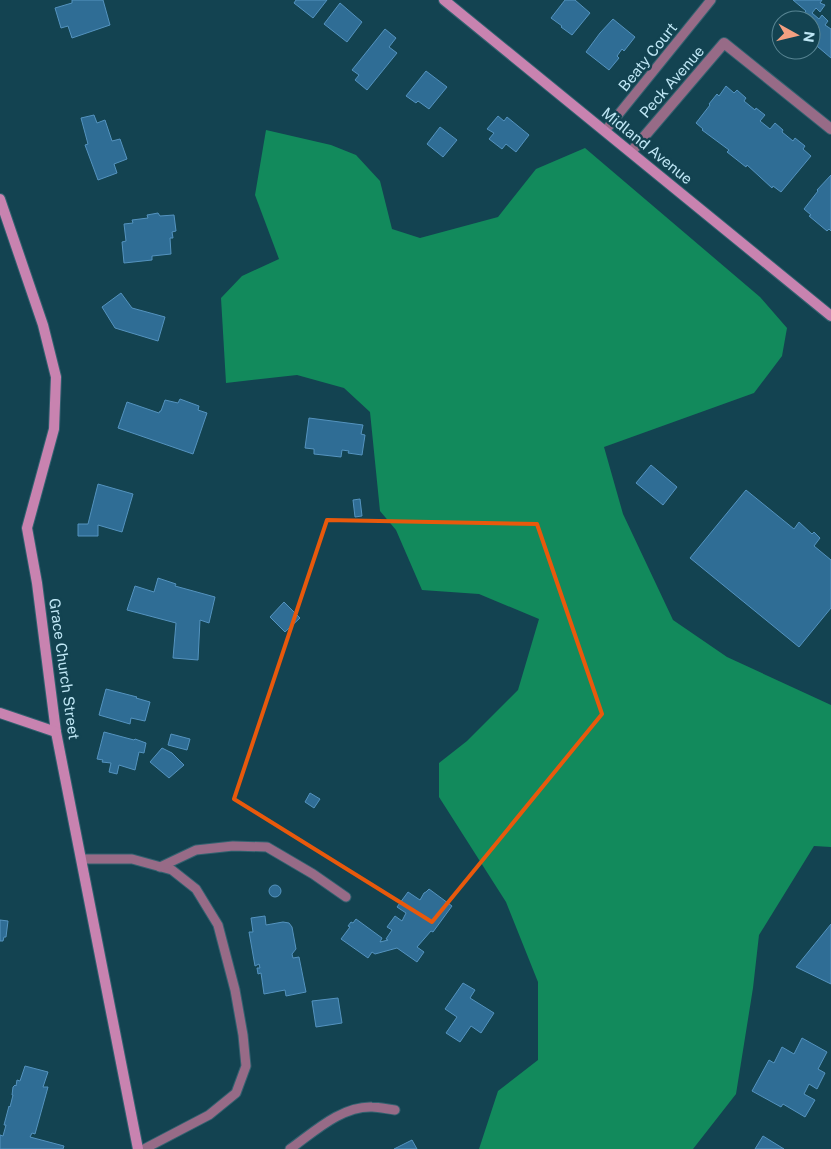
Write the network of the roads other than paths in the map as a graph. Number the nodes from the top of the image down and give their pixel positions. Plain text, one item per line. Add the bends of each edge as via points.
1 (444, 0) edge
2 (711, 0) edge
3 (831, 129) edge
4 (605, 131) junction
5 (631, 152) junction
6 (0, 199) edge
7 (831, 316) edge
8 (0, 713) edge
9 (56, 732) junction
10 (82, 859) junction
11 (160, 867) junction
12 (346, 897) dead end
13 (395, 1110) dead end
14 (138, 1149) edge
15 (144, 1149) edge
16 (290, 1149) edge

1 - 4 street, Midland Avenue
2 - 4 lane, Beaty Court
3 - 5 street, Peck Avenue via 724,43
4 - 5 street, Midland Avenue
5 - 7 street, Midland Avenue
6 - 9 street, Grace Church Street via 43,325 56,377 54,430 27,528
8 - 9 street
9 - 10 street, Grace Church Street
10 - 11 lane via 132,859
10 - 14 street, Grace Church Street
11 - 12 lane via 196,850 267,846
11 - 15 lane via 172,870 196,889 218,925 235,990 246,1066 236,1093 209,1115
13 - 16 lane via 356,1109 336,1117

